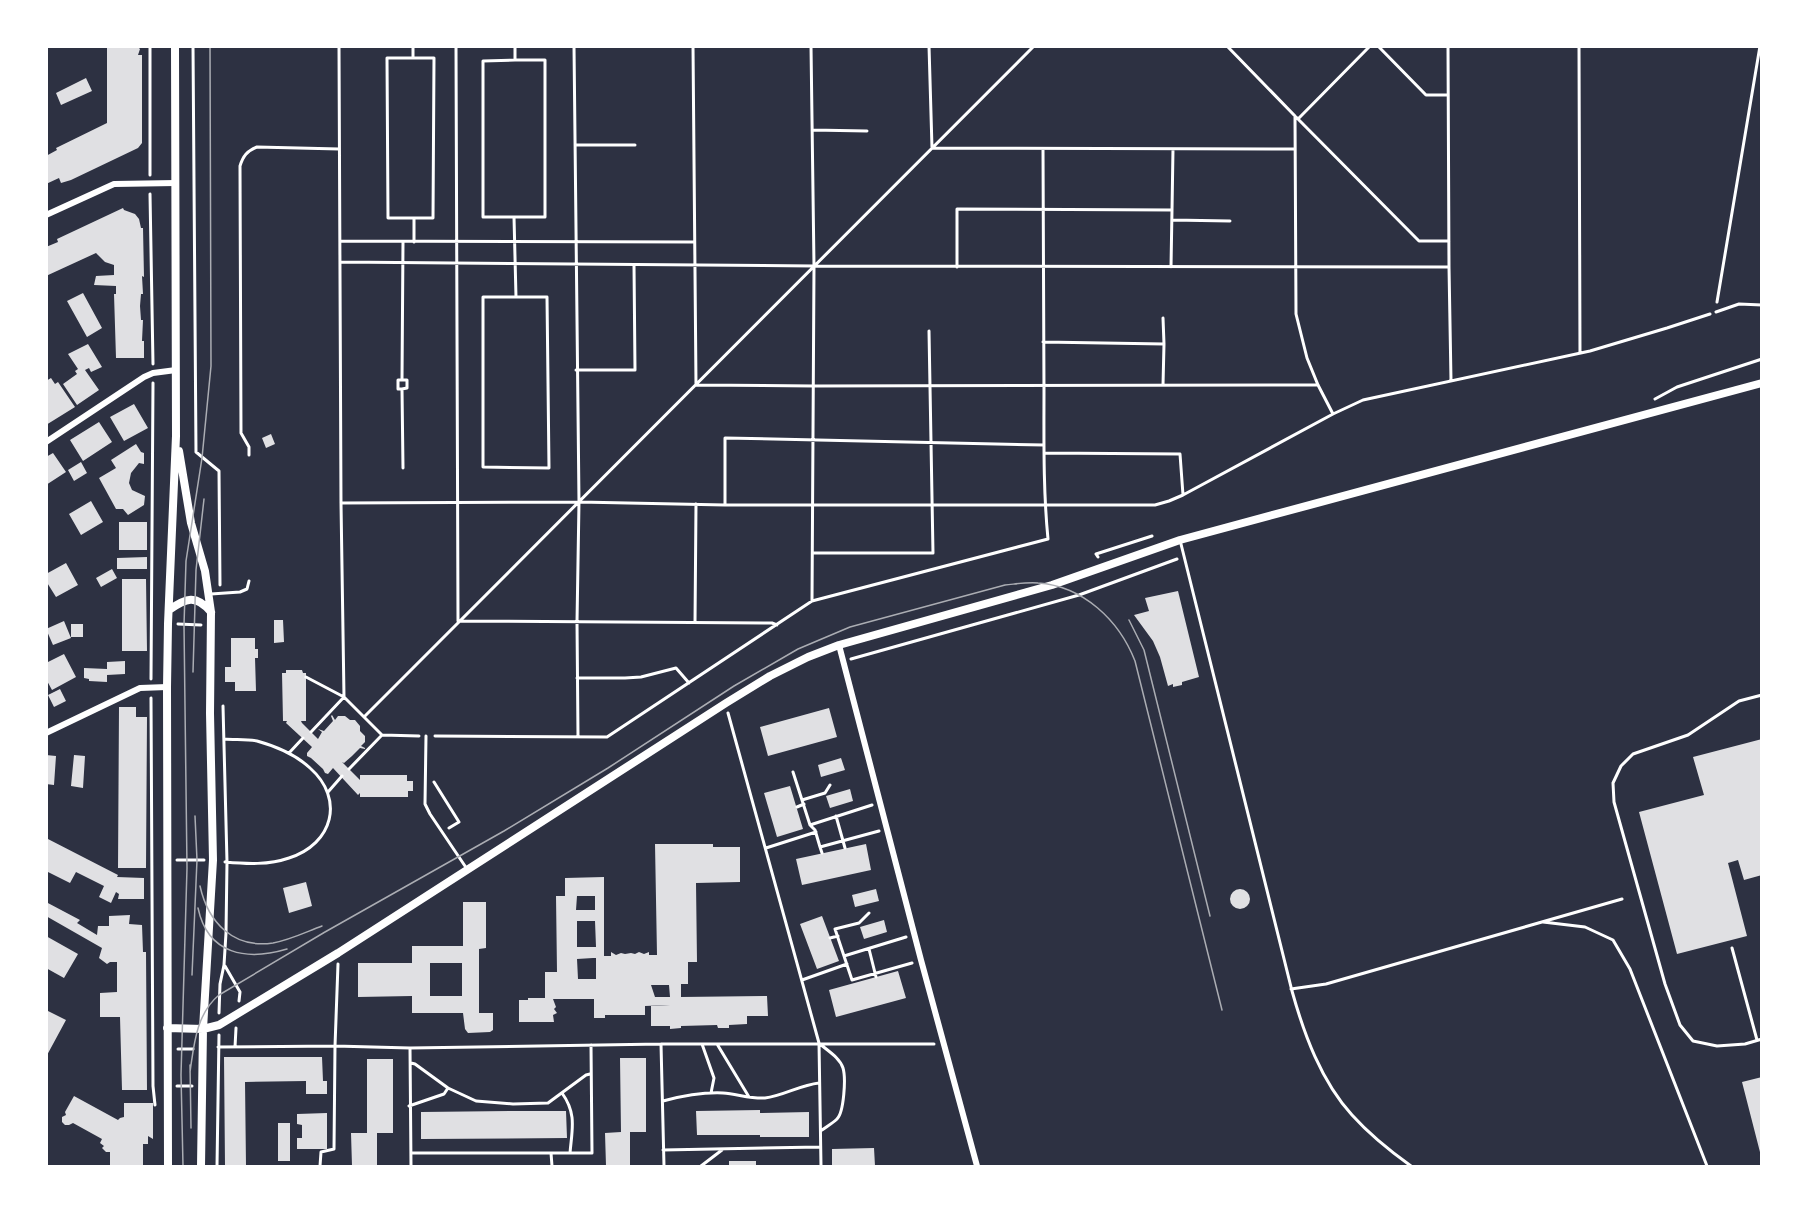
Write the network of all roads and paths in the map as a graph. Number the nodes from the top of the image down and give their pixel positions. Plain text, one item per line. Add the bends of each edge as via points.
1 (175, 46) edge
2 (193, 46) edge
3 (339, 46) edge
4 (413, 46) edge
5 (456, 46) edge
6 (515, 46) edge
7 (574, 46) edge
8 (693, 46) edge
9 (811, 46) edge
10 (929, 46) edge
11 (1034, 46) edge
12 (1227, 46) edge
13 (1370, 46) edge
14 (1378, 46) edge
15 (1448, 46) edge
16 (1579, 46) edge
17 (1760, 46) edge
18 (413, 58) junction
19 (515, 60) junction
20 (1448, 95) junction
21 (1297, 117) junction
22 (812, 130) junction
23 (867, 131) dead end
24 (574, 145) junction
25 (635, 145) dead end
26 (932, 148) junction
27 (339, 149) junction
28 (1043, 149) junction
29 (1173, 149) junction
30 (1294, 149) junction
31 (176, 183) junction
32 (1043, 209) junction
33 (1172, 210) junction
34 (46, 215) edge
35 (514, 217) junction
36 (414, 218) junction
37 (1172, 220) junction
38 (1230, 221) dead end
39 (340, 241) junction
40 (575, 241) junction
41 (1449, 241) junction
42 (403, 242) junction
43 (414, 242) junction
44 (457, 242) junction
45 (515, 242) junction
46 (694, 242) junction
47 (340, 262) junction
48 (403, 262) junction
49 (457, 262) junction
50 (515, 263) junction
51 (575, 264) junction
52 (634, 265) junction
53 (695, 265) junction
54 (814, 266) junction
55 (957, 267) junction
56 (1171, 267) junction
57 (1295, 267) junction
58 (1449, 267) junction
59 (1042, 268) junction
60 (516, 297) junction
61 (1761, 305) edge
62 (1716, 312) junction
63 (1163, 318) dead end
64 (929, 331) dead end
65 (1043, 342) junction
66 (1164, 344) junction
67 (1580, 353) junction
68 (1761, 359) edge
69 (176, 370) junction
70 (576, 370) junction
71 (1451, 380) junction
72 (1761, 383) edge
73 (696, 385) junction
74 (1163, 385) junction
75 (1318, 385) junction
76 (814, 386) junction
77 (930, 386) junction
78 (1044, 386) junction
79 (1653, 400) dead end
80 (1334, 414) junction
81 (176, 435) junction
82 (813, 441) junction
83 (46, 442) edge
84 (932, 442) junction
85 (1044, 445) junction
86 (1044, 453) junction
87 (249, 455) dead end
88 (403, 468) dead end
89 (1183, 495) junction
90 (458, 502) junction
91 (579, 502) junction
92 (341, 503) junction
93 (696, 504) junction
94 (813, 504) junction
95 (932, 504) junction
96 (726, 505) junction
97 (1045, 505) junction
98 (1180, 540) junction
99 (813, 553) junction
100 (1184, 557) junction
101 (249, 581) dead end
102 (209, 594) junction
103 (220, 594) junction
104 (812, 601) junction
105 (169, 610) junction
106 (211, 612) junction
107 (458, 621) junction
108 (577, 622) junction
109 (695, 623) junction
110 (152, 624) dead end
111 (168, 624) junction
112 (211, 625) junction
113 (777, 626) junction
114 (839, 645) junction
115 (843, 661) junction
116 (306, 677) dead end
117 (577, 678) junction
118 (689, 683) junction
119 (151, 687) junction
120 (167, 687) junction
121 (1761, 695) edge
122 (344, 697) junction
123 (726, 703) junction
124 (223, 704) dead end
125 (364, 717) junction
126 (311, 732) dead end
127 (46, 733) edge
128 (382, 735) junction
129 (426, 736) junction
130 (578, 736) junction
131 (303, 738) dead end
132 (224, 739) junction
133 (289, 753) junction
134 (349, 769) dead end
135 (426, 770) junction
136 (793, 772) dead end
137 (342, 776) dead end
138 (830, 785) dead end
139 (328, 792) junction
140 (803, 802) junction
141 (880, 802) junction
142 (796, 807) dead end
143 (836, 816) junction
144 (810, 825) junction
145 (887, 830) junction
146 (442, 832) junction
147 (816, 832) junction
148 (843, 841) junction
149 (820, 847) junction
150 (845, 848) dead end
151 (766, 849) junction
152 (822, 853) dead end
153 (151, 860) junction
154 (168, 860) junction
155 (213, 860) junction
156 (227, 862) junction
157 (468, 870) junction
158 (1622, 899) dead end
159 (869, 913) dead end
160 (1541, 922) junction
161 (915, 935) junction
162 (838, 936) junction
163 (830, 938) dead end
164 (1731, 948) dead end
165 (869, 949) junction
166 (338, 953) junction
167 (844, 956) junction
168 (921, 960) junction
169 (847, 964) junction
170 (876, 975) junction
171 (802, 980) junction
172 (1292, 989) junction
173 (219, 1025) junction
174 (167, 1028) junction
175 (203, 1029) junction
176 (1759, 1040) edge
177 (819, 1043) junction
178 (661, 1044) junction
179 (702, 1044) junction
180 (717, 1044) junction
181 (945, 1044) junction
182 (591, 1045) junction
183 (335, 1046) junction
184 (218, 1048) junction
185 (411, 1048) junction
186 (153, 1049) junction
187 (167, 1049) junction
188 (203, 1050) junction
189 (411, 1063) junction
190 (590, 1074) junction
191 (819, 1083) junction
192 (153, 1086) junction
193 (168, 1086) junction
194 (202, 1086) junction
195 (218, 1086) junction
196 (448, 1089) junction
197 (562, 1093) junction
198 (711, 1093) junction
199 (749, 1097) junction
200 (663, 1101) junction
201 (409, 1106) junction
202 (157, 1113) dead end
203 (821, 1131) junction
204 (820, 1147) junction
205 (723, 1149) junction
206 (663, 1150) junction
207 (411, 1153) junction
208 (552, 1153) junction
209 (570, 1153) junction
210 (168, 1167) edge
211 (201, 1167) edge
212 (217, 1167) edge
213 (320, 1167) edge
214 (411, 1167) edge
215 (552, 1167) edge
216 (663, 1167) edge
217 (701, 1167) edge
218 (820, 1167) edge
219 (977, 1167) edge
220 (1411, 1167) edge
221 (1707, 1167) edge

1 - 31 street
2 - 103 path via 196,452 219,471
3 - 27 path
4 - 18 path
5 - 44 path
6 - 19 path
7 - 24 path
8 - 46 path
9 - 22 path
10 - 26 path
11 - 26 path
12 - 21 path
13 - 21 path
14 - 20 path via 1426,95
15 - 20 path
16 - 67 path
17 - 62 path
18 - 36 path via 434,58 434,218
18 - 36 path via 387,58 388,218
19 - 35 path via 544,60 545,217
19 - 35 path via 483,60 483,217
20 - 41 path
21 - 30 path
21 - 41 path via 1419,241
22 - 23 path
22 - 54 path
24 - 25 path
24 - 40 path
26 - 28 path
26 - 54 path
27 - 39 path
27 - 87 path via 256,147 242,157 241,434
28 - 29 path
28 - 32 path
29 - 30 path
29 - 33 path
30 - 57 path
31 - 34 street via 114,184
31 - 69 street
32 - 33 path
32 - 55 path via 957,209
32 - 59 path
33 - 37 path
35 - 45 path
36 - 43 path
37 - 38 path
37 - 56 path
39 - 42 path
39 - 47 path
40 - 45 path
40 - 46 path
40 - 51 path
41 - 58 path
42 - 43 path
42 - 48 path
43 - 44 path
44 - 45 path
44 - 49 path
45 - 50 path
46 - 53 path
47 - 48 path
47 - 92 path
48 - 49 path
48 - 88 path via 402,380 407,380 407,388 402,389
49 - 50 path
49 - 90 path
50 - 51 path
50 - 60 path
51 - 52 path
51 - 70 path
52 - 53 path
52 - 70 path via 635,370
53 - 54 path
53 - 73 path
54 - 55 path
54 - 73 path
54 - 76 path
55 - 59 path
56 - 57 path
56 - 59 path
57 - 58 path
57 - 75 path via 1296,314
58 - 71 path
59 - 65 path
60 - 60 path via 547,297 549,468 483,467 483,297
61 - 62 lane via 1739,304
62 - 67 path
63 - 66 path
64 - 77 path
65 - 66 path
65 - 78 path
66 - 74 path
67 - 71 path
68 - 79 path via 1677,387
69 - 81 street
69 - 83 street via 144,377
70 - 91 path
71 - 80 path via 1363,400
72 - 98 street
73 - 76 path
73 - 91 path
74 - 75 path
74 - 78 path
75 - 80 path
76 - 77 path
76 - 82 path
77 - 78 path
77 - 84 path
78 - 85 path
80 - 89 path
81 - 102 street via 191,523
81 - 105 street
82 - 84 path
82 - 94 path
82 - 96 path via 725,438
84 - 85 path
84 - 95 path
85 - 86 path
86 - 89 path via 1180,454
86 - 97 path
89 - 97 path via 1155,504
90 - 91 path
90 - 92 path
90 - 107 path
91 - 93 path
91 - 107 path
91 - 108 path
92 - 122 path
93 - 96 path
93 - 109 path
94 - 95 path
94 - 96 path
94 - 99 path
95 - 97 path
95 - 99 path via 933,554
97 - 104 path via 1048,538
98 - 100 lane
98 - 114 street via 1052,585
99 - 104 path
100 - 115 path via 1079,595
100 - 172 lane
101 - 103 lane via 247,589
102 - 103 lane
102 - 106 street
104 - 113 path
105 - 106 street via 195,599
105 - 111 street
106 - 112 street
107 - 108 path
107 - 125 path
108 - 109 path
108 - 117 path
109 - 113 path
110 - 111 path
111 - 112 path
111 - 120 street
112 - 155 street
113 - 118 path
114 - 115 street
114 - 123 street via 770,676
115 - 141 street
116 - 122 path
117 - 118 path via 625,678 676,668
117 - 130 path
118 - 130 path via 607,736
119 - 120 street
119 - 127 street via 141,688
119 - 153 path
120 - 154 street
121 - 176 lane via 1739,701 1688,735 1633,753 1613,783 1614,802 1680,1025 1693,1041 1718,1046
122 - 125 path
122 - 126 path
123 - 151 path
123 - 157 street
124 - 132 path
125 - 128 path
128 - 129 path
128 - 134 path
129 - 130 path
129 - 135 lane
131 - 133 path
132 - 133 path via 255,741
132 - 156 path
133 - 139 path via 311,769
135 - 146 lane via 425,804
135 - 146 path via 459,822
136 - 140 path
137 - 139 path
138 - 140 path via 825,793
139 - 156 path via 331,813 324,833 311,847 273,863
140 - 142 path
140 - 144 path
141 - 143 path
141 - 145 street
143 - 144 path
143 - 148 path
144 - 147 path
145 - 148 path
145 - 161 street
146 - 157 lane
147 - 149 path
147 - 151 path
148 - 149 path
148 - 150 path
149 - 152 path
151 - 171 path
153 - 154 path
153 - 186 path
154 - 155 path
154 - 174 street
155 - 156 path
155 - 175 street
156 - 173 path
157 - 166 street
158 - 160 lane
159 - 162 path via 859,922 835,929
160 - 172 lane via 1326,984
160 - 221 lane via 1584,927 1613,940 1630,969
161 - 165 path
161 - 168 street
162 - 163 path
162 - 167 path
164 - 176 lane
165 - 167 path
165 - 170 path
166 - 173 street
166 - 183 path
167 - 169 path
168 - 170 path
168 - 181 street
169 - 170 path via 853,982
169 - 171 path
171 - 177 path
172 - 220 lane via 1303,1029 1320,1067 1350,1114
173 - 175 street
173 - 184 path
174 - 175 street
174 - 187 street
175 - 188 street
177 - 180 path
177 - 181 path
177 - 191 path
177 - 203 path via 843,1068 844,1079 840,1114
178 - 179 path
178 - 182 path
178 - 200 path
179 - 180 path
179 - 198 path via 714,1078
180 - 199 path
181 - 219 street
182 - 185 path
182 - 190 path
183 - 184 path
183 - 185 path
183 - 213 path via 334,1149 321,1152
184 - 188 path
184 - 195 path
185 - 189 path
186 - 187 path
186 - 192 path
187 - 188 path
187 - 193 street
188 - 194 street
189 - 196 path
189 - 201 path
190 - 197 path
190 - 209 path via 592,1153
191 - 199 path via 769,1098
191 - 203 path
192 - 193 path
192 - 202 path
193 - 194 path
193 - 210 street
194 - 195 path
194 - 211 street
195 - 212 path
196 - 197 path via 476,1101 513,1104 548,1103
196 - 201 path
197 - 209 path via 573,1113
198 - 199 path
198 - 200 path
200 - 206 path
201 - 207 path
203 - 204 path
204 - 205 path
204 - 218 path
205 - 206 path
205 - 217 path
206 - 216 path
207 - 208 path
207 - 214 path
208 - 209 path
208 - 215 path

